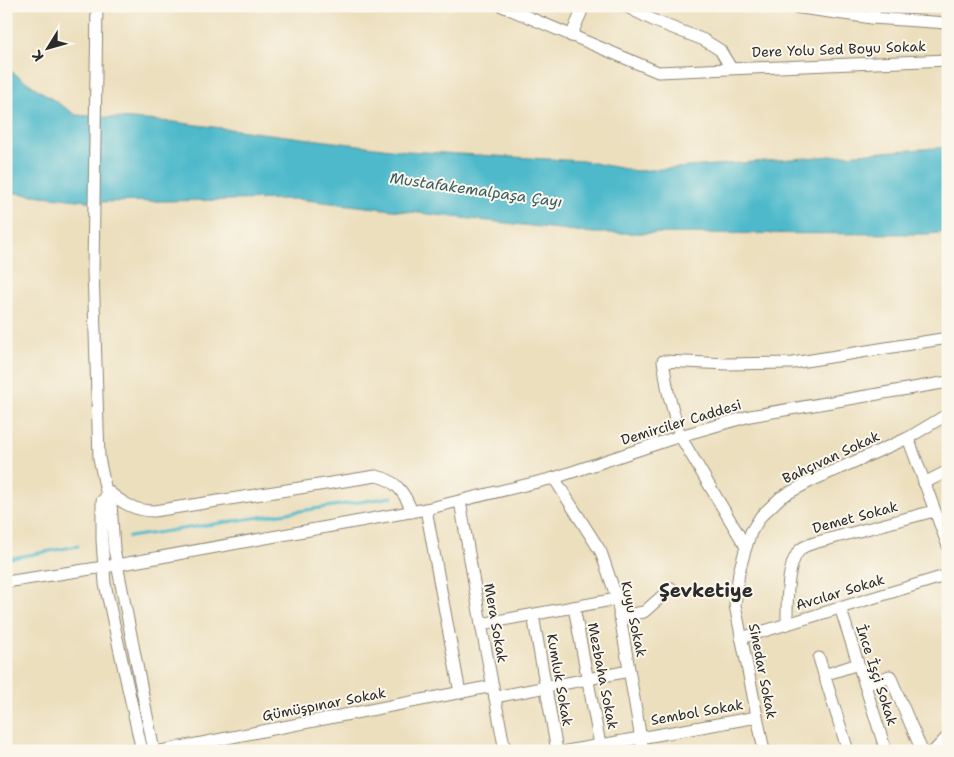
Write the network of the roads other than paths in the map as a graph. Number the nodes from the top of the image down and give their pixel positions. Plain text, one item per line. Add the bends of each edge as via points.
1 (502, 6) edge
2 (625, 6) edge
3 (787, 6) edge
4 (876, 6) edge
5 (97, 7) edge
6 (579, 8) edge
7 (872, 18) junction
8 (948, 23) edge
9 (571, 36) junction
10 (948, 60) edge
11 (731, 68) junction
12 (948, 338) edge
13 (948, 382) edge
14 (948, 414) edge
15 (680, 436) junction
16 (908, 438) junction
17 (948, 471) edge
18 (554, 478) junction
19 (924, 483) junction
20 (106, 493) junction
21 (460, 501) junction
22 (426, 509) junction
23 (934, 511) junction
24 (412, 512) junction
25 (944, 528) edge
26 (948, 546) edge
27 (746, 547) junction
28 (117, 565) junction
29 (103, 567) junction
30 (948, 575) edge
31 (6, 582) edge
32 (671, 588) dead end
33 (617, 599) junction
34 (574, 607) junction
35 (840, 608) junction
36 (533, 614) junction
37 (620, 616) junction
38 (481, 624) junction
39 (787, 624) junction
40 (741, 638) junction
41 (818, 658) dead end
42 (858, 664) junction
43 (629, 671) junction
44 (824, 676) junction
45 (588, 679) junction
46 (865, 685) junction
47 (546, 687) junction
48 (494, 692) junction
49 (460, 693) junction
50 (757, 717) junction
51 (948, 736) edge
52 (641, 737) junction
53 (601, 748) edge
54 (142, 751) edge
55 (154, 751) edge
56 (161, 751) edge
57 (505, 751) edge
58 (557, 751) edge
59 (567, 751) edge
60 (643, 751) edge
61 (764, 751) edge
62 (848, 751) edge
63 (886, 751) edge
64 (922, 751) edge
65 (934, 751) edge

1 - 9 street, Dere Yolu Sed Boyu Sokak
2 - 11 street via 704,40 720,50
3 - 7 street
4 - 7 street
5 - 20 street via 93,270 99,458
6 - 9 street
7 - 8 street
9 - 11 street, Dere Yolu Sed Boyu Sokak via 658,72
10 - 11 street, Dere Yolu Sed Boyu Sokak
12 - 15 street via 793,363 663,361
13 - 15 street, Demirciler Caddesi via 750,416
14 - 16 street, Bahçıvan Sokak
15 - 18 street, Demirciler Caddesi
15 - 27 street
16 - 19 street
16 - 27 street, Bahçıvan Sokak via 781,497 761,516
17 - 19 street
18 - 21 street, Demirciler Caddesi
18 - 33 street, Kuyu Sokak via 601,552
19 - 23 street
20 - 24 street via 138,510 154,511 376,476 402,490
20 - 28 street via 111,503
20 - 29 street via 102,501
21 - 22 street, Demirciler Caddesi
21 - 38 street, Mera Sokak
22 - 24 street, Demirciler Caddesi
22 - 49 street
23 - 25 street
23 - 39 street, Demet Sokak via 801,548 787,585
24 - 28 street, Demirciler Caddesi
25 - 26 street
27 - 40 street, Sinedar Sokak via 739,572 736,605
28 - 29 street, Demirciler Caddesi
28 - 55 street
29 - 31 street, Demirciler Caddesi
29 - 54 street via 108,603
30 - 35 street, Avcılar Sokak
32 - 37 street via 644,612
33 - 34 street
33 - 37 street, Kuyu Sokak
34 - 36 street
34 - 45 street, Mezbaha Sokak
35 - 39 street, Avcılar Sokak
35 - 42 street, İnce İşçi Sokak
36 - 38 street
36 - 47 street, Kumluk Sokak
37 - 43 street, Kuyu Sokak
38 - 48 street, Mera Sokak
39 - 40 street, Avcılar Sokak
40 - 50 street, Sinedar Sokak
41 - 44 street
42 - 44 street
42 - 46 street, İnce İşçi Sokak
43 - 45 street, Gümüşpınar Sokak
43 - 52 street, Kuyu Sokak
44 - 62 street
45 - 47 street, Gümüşpınar Sokak
45 - 53 street, Mezbaha Sokak
46 - 63 street, İnce İşçi Sokak
46 - 64 street via 890,676
47 - 48 street, Gümüşpınar Sokak
47 - 58 street, Kumluk Sokak
48 - 49 street, Gümüşpınar Sokak
48 - 57 street, Mera Sokak
49 - 56 street, Gümüşpınar Sokak
50 - 52 street, Sembol Sokak
50 - 61 street, Sinedar Sokak
51 - 65 street
52 - 53 street, Sembol Sokak
52 - 60 street, Kuyu Sokak
53 - 59 street, Sembol Sokak

